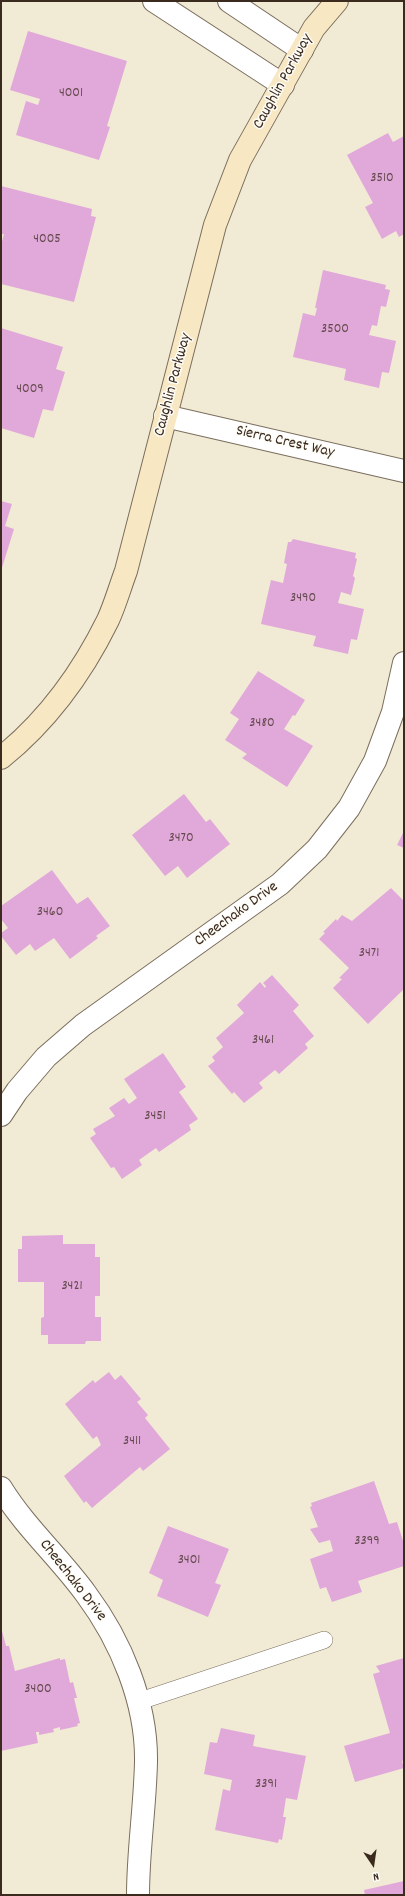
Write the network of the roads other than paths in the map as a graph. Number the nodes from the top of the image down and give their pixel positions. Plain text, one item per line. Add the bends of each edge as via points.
1 (154, 1) edge
2 (229, 1) edge
3 (337, 1) edge
4 (302, 50) junction
5 (283, 85) junction
6 (165, 416) junction
7 (404, 471) edge
8 (404, 663) edge
9 (1, 758) edge
10 (1, 1115) edge
11 (1, 1488) edge
12 (324, 1640) dead end
13 (137, 1702) junction
14 (138, 1895) edge

1 - 5 street
2 - 4 street
3 - 4 street, Caughlin Parkway via 314,28
4 - 5 street, Caughlin Parkway
5 - 6 street, Caughlin Parkway via 240,160 215,225
6 - 7 street, Sierra Crest Way
6 - 9 street, Caughlin Parkway via 126,571 108,618 84,665 55,706 22,741
8 - 10 street, Cheechako Drive via 393,712 375,761 349,808 317,849 280,884 83,1025 46,1057 17,1091
11 - 13 street, Cheechako Drive via 12,1505 86,1594 113,1635 130,1674
12 - 13 lane
13 - 14 street, Cheechako Drive via 146,1761

